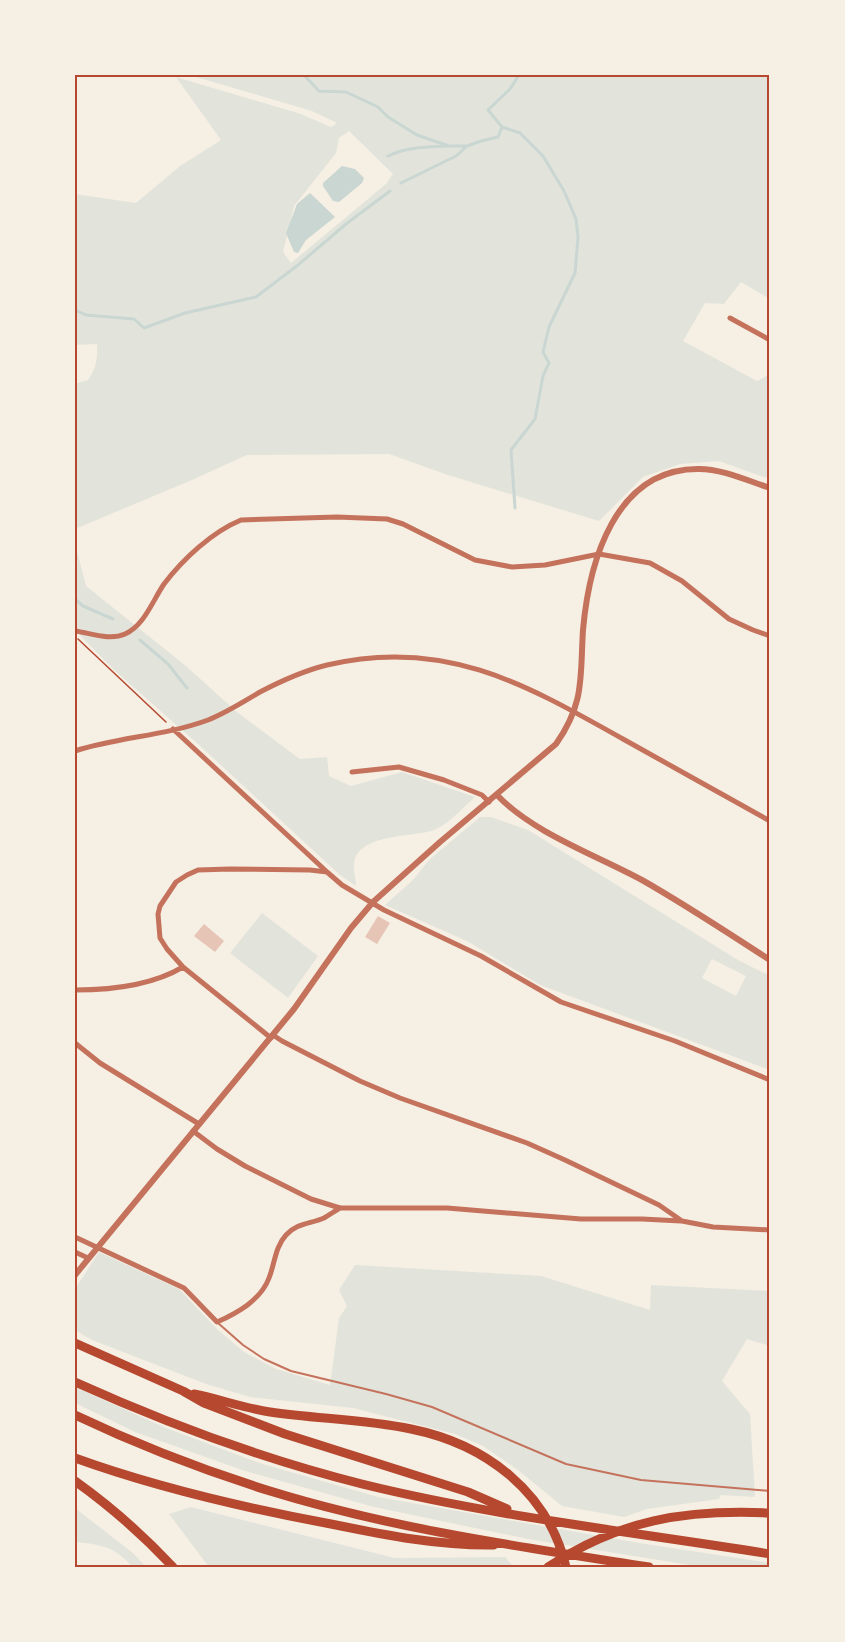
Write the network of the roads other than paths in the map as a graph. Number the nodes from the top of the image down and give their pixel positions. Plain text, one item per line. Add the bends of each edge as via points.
1 (730, 318) dead end
2 (770, 340) edge
3 (770, 488) edge
4 (599, 554) junction
5 (77, 631) edge
6 (770, 636) edge
7 (574, 712) junction
8 (173, 729) junction
9 (75, 751) edge
10 (352, 772) dead end
11 (497, 795) junction
12 (489, 802) junction
13 (770, 821) edge
14 (327, 872) junction
15 (373, 902) junction
16 (770, 960) edge
17 (183, 967) junction
18 (75, 990) edge
19 (272, 1036) junction
20 (75, 1043) edge
21 (770, 1080) edge
22 (199, 1124) junction
23 (194, 1131) junction
24 (340, 1208) junction
25 (682, 1221) junction
26 (770, 1230) edge
27 (75, 1237) edge
28 (97, 1247) junction
29 (75, 1252) edge
30 (88, 1258) junction
31 (75, 1275) edge
32 (217, 1322) junction
33 (75, 1343) edge
34 (75, 1382) edge
35 (183, 1391) junction
36 (75, 1415) edge
37 (75, 1458) edge
38 (75, 1481) edge
39 (770, 1491) edge
40 (770, 1513) edge
41 (520, 1515) junction
42 (515, 1545) junction
43 (770, 1554) edge
44 (173, 1567) edge
45 (548, 1567) edge
46 (566, 1567) edge
47 (649, 1567) edge

1 - 2 street
3 - 4 street via 712,469 669,473 653,480 617,512
4 - 5 street via 512,567 475,560 387,519 337,516 241,520 219,530 171,576 131,630 117,636
4 - 6 street via 650,563 682,581 729,619
4 - 7 street via 586,612 581,681
7 - 8 street via 493,673 432,659 384,657 328,665 299,674 208,720
7 - 11 street via 556,744
7 - 13 street
8 - 9 street
8 - 14 street
10 - 12 street via 399,767 463,787
11 - 12 street
11 - 16 street via 532,824 642,880
12 - 15 street
14 - 15 street
14 - 17 street via 198,870 181,879 167,893 158,914 160,938
15 - 19 street
15 - 21 street via 481,956 561,1002 675,1041
17 - 18 street via 135,984
17 - 19 street
19 - 22 street
19 - 25 street via 400,1098 565,1160 658,1205
20 - 22 street via 100,1063
22 - 23 street
23 - 24 street via 245,1166 311,1199
23 - 28 street
24 - 25 street via 447,1208 560,1218
24 - 32 street via 287,1234 275,1253 263,1290
25 - 26 street
27 - 28 street
28 - 30 street
28 - 32 street via 184,1288
29 - 30 street
30 - 31 street
32 - 39 lane via 250,1350 291,1371 432,1407 566,1464 641,1480
33 - 35 highway
34 - 41 highway via 179,1427 278,1461 363,1484
35 - 41 highway via 285,1434 468,1492
35 - 46 highway via 269,1412 411,1429 474,1450 528,1492 548,1520
36 - 42 highway via 169,1456 270,1491 400,1524
37 - 42 highway via 134,1478 296,1518 459,1546
38 - 44 highway via 132,1526
40 - 45 highway via 684,1515 637,1525 598,1538
41 - 43 highway
42 - 47 highway

